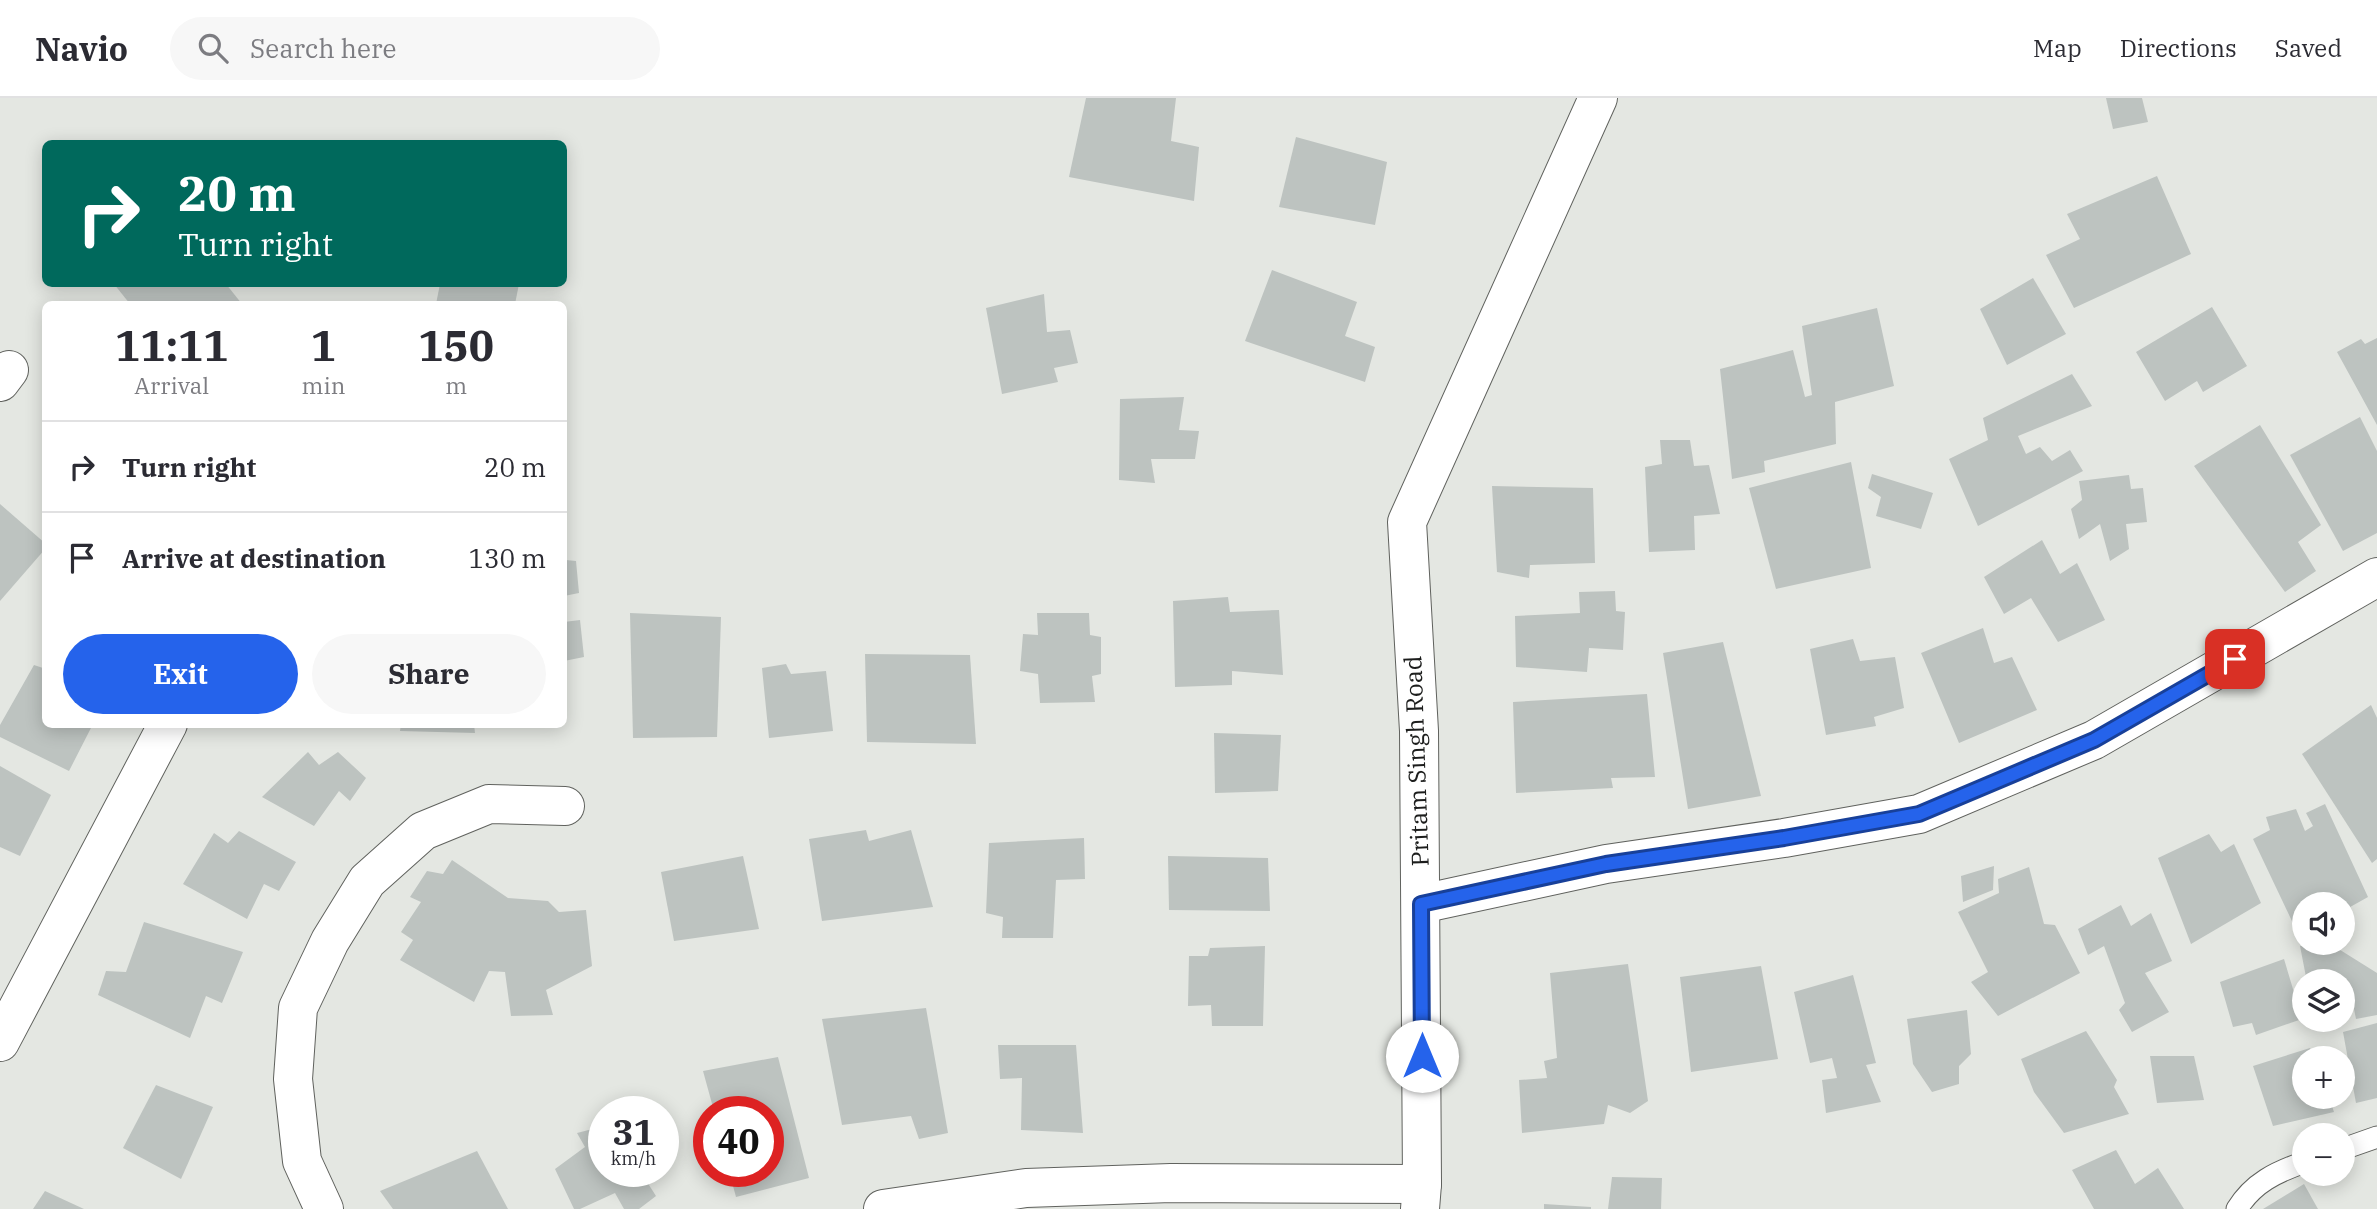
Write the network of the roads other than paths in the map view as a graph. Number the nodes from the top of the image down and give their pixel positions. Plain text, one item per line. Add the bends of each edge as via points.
1 (1598, 98) edge
2 (2377, 578) edge
3 (165, 728) edge
4 (565, 806) dead end
5 (1421, 904) junction
6 (0, 1042) edge
7 (2377, 1137) edge
8 (2355, 1145) edge
9 (2292, 1167) edge
10 (1421, 1196) edge
11 (324, 1209) edge
12 (883, 1209) edge
13 (2237, 1209) edge

1 - 5 street, Pritam Singh Road via 1407,522 1419,731
2 - 5 street via 2094,740 1919,814 1606,864
3 - 6 street
4 - 11 street via 489,804 424,831 368,881 330,941 298,1008 293,1079 302,1161
5 - 10 street, Pritam Singh Road
7 - 8 lane
9 - 13 lane via 2266,1178 2246,1194
10 - 12 street via 1171,1183 1026,1188

